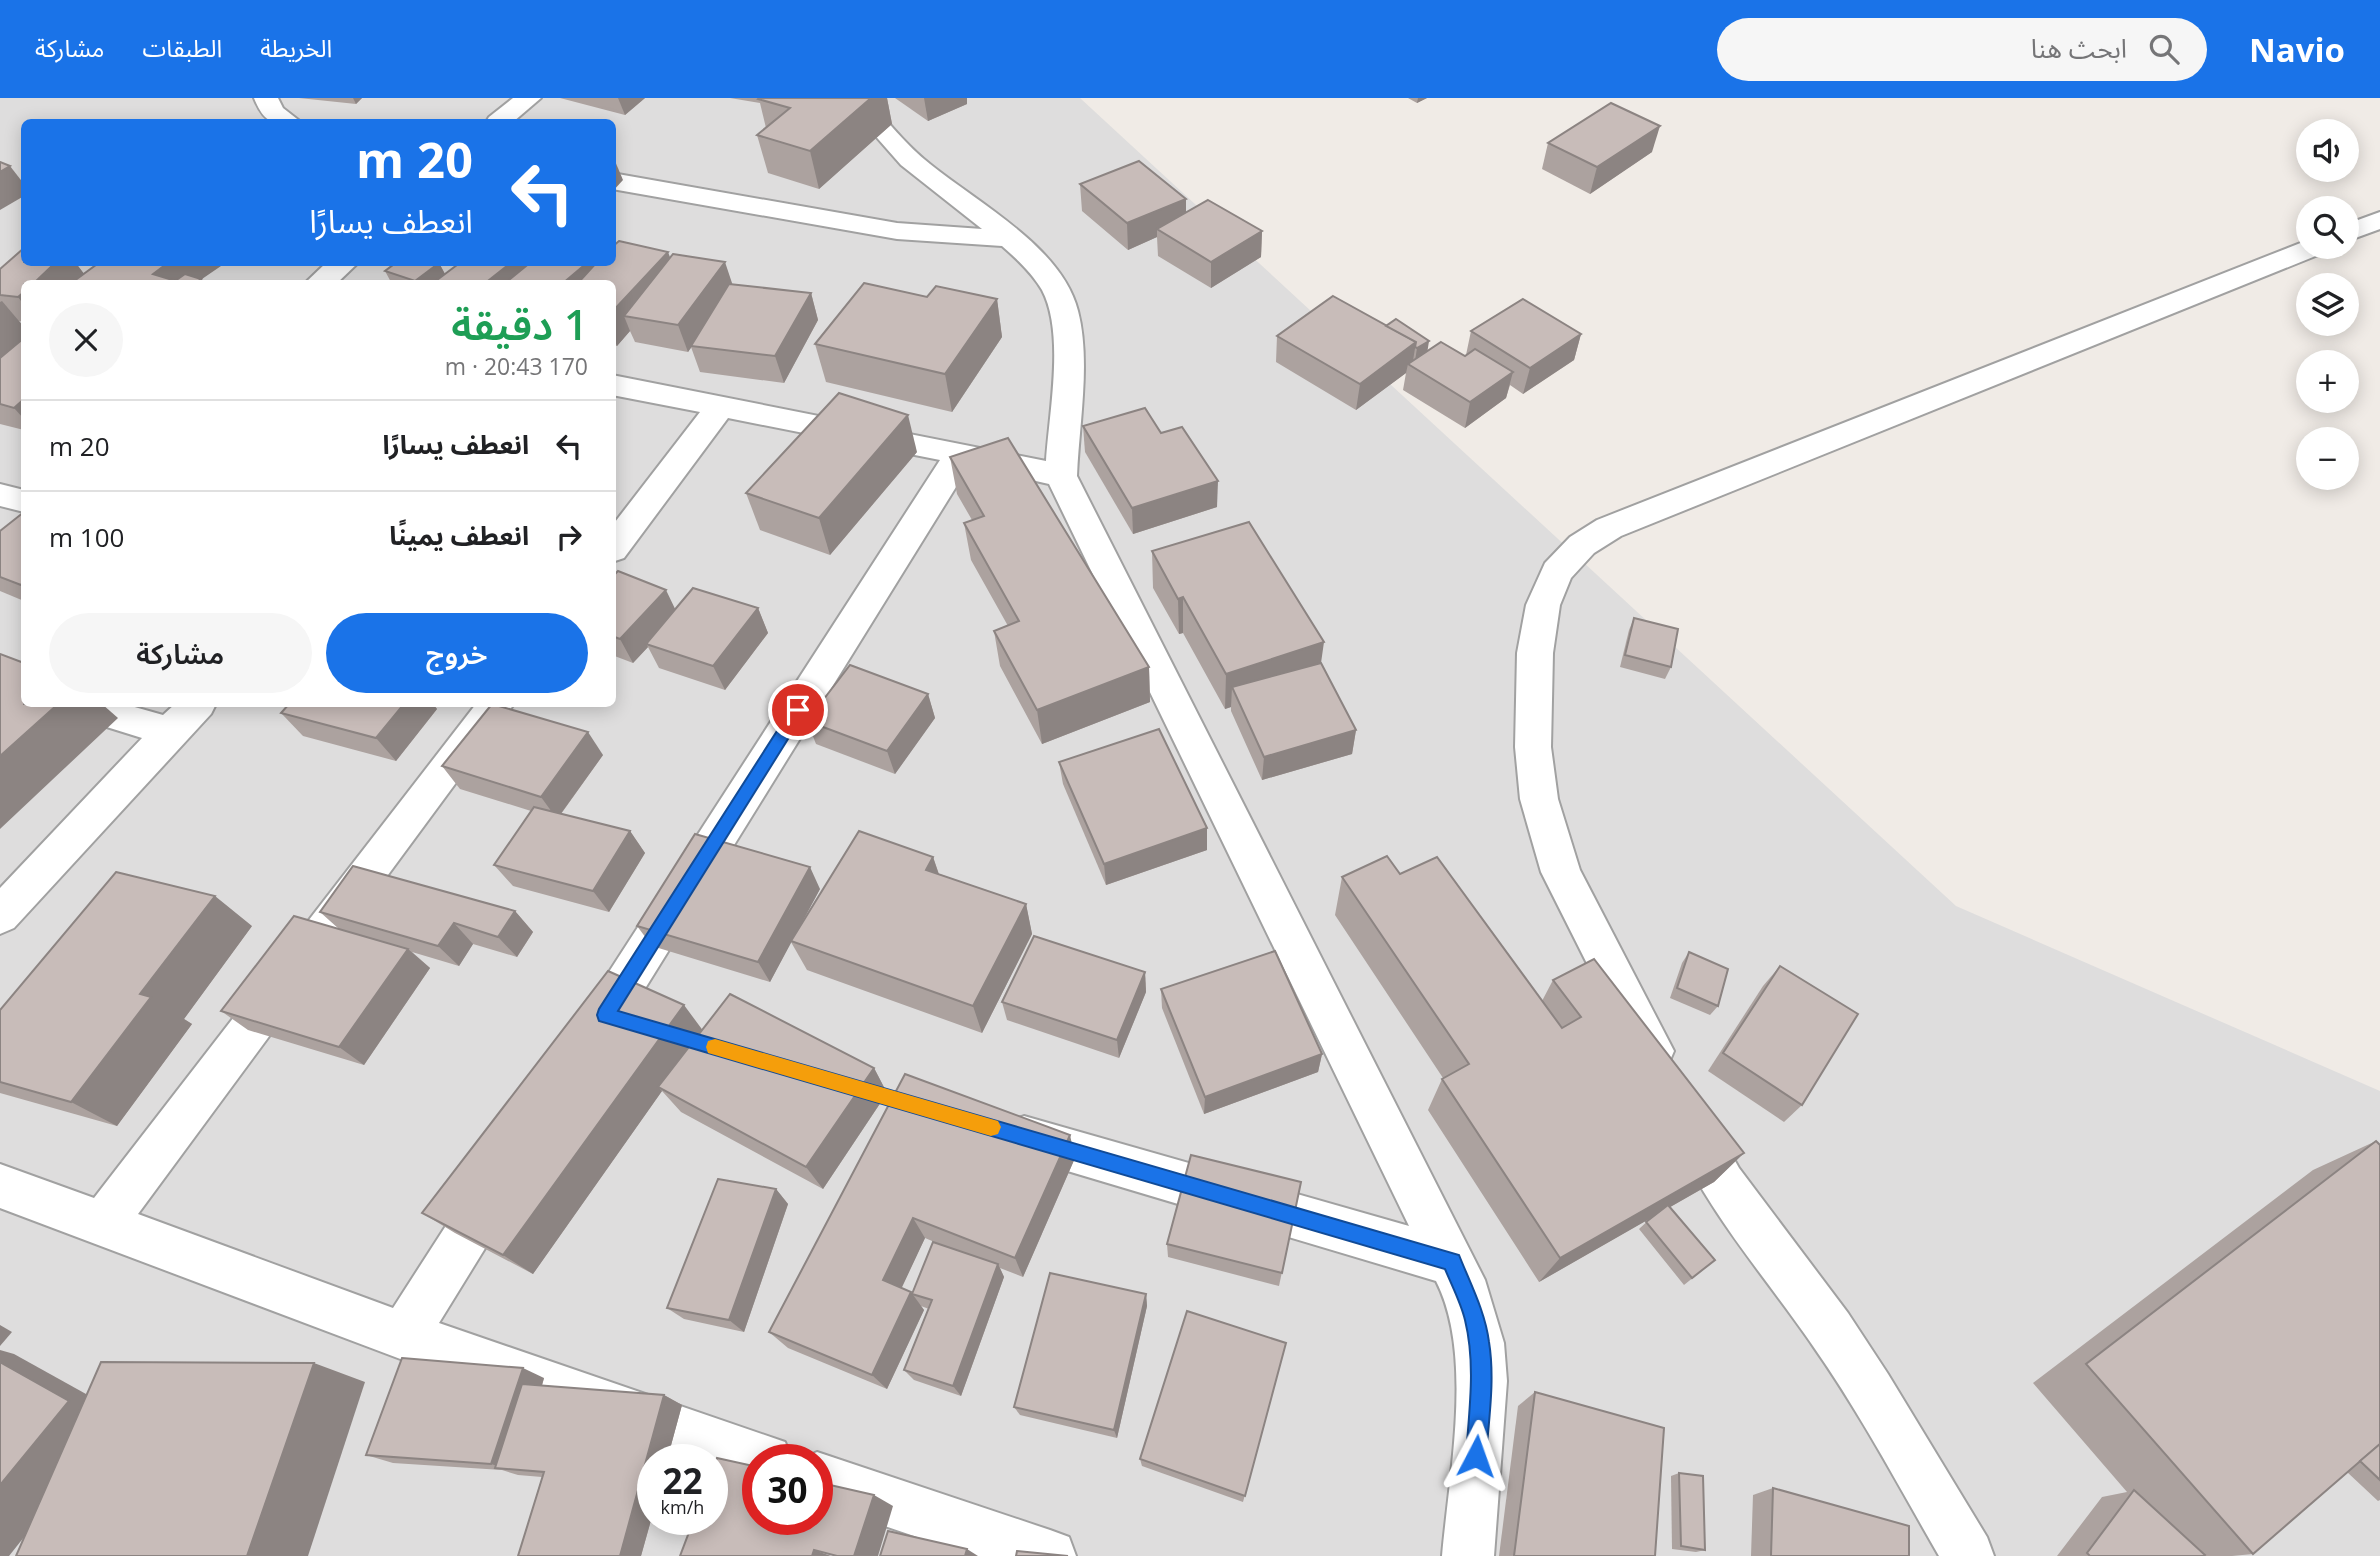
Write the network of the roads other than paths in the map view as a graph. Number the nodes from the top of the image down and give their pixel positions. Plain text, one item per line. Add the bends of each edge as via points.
1 (529, 98) edge
2 (854, 98) edge
3 (272, 101) edge
4 (279, 119) edge
5 (502, 119) edge
6 (616, 182) edge
7 (2380, 220) edge
8 (2359, 228) edge
9 (1008, 238) junction
10 (2296, 254) edge
11 (340, 266) edge
12 (323, 280) edge
13 (616, 386) edge
14 (721, 406) junction
15 (961, 453) junction
16 (1061, 476) junction
17 (0, 495) edge
18 (21, 500) edge
19 (616, 545) edge
20 (88, 707) edge
21 (195, 707) edge
22 (494, 707) edge
23 (170, 732) junction
24 (0, 916) edge
25 (612, 1030) edge
26 (982, 1125) edge
27 (512, 1164) edge
28 (0, 1186) edge
29 (102, 1224) junction
30 (1452, 1262) junction
31 (403, 1336) junction
32 (742, 1451) edge
33 (833, 1482) edge
34 (1050, 1556) edge
35 (1468, 1556) edge
36 (1968, 1556) edge

1 - 5 street
2 - 9 street via 917,166
3 - 4 street
6 - 9 street via 897,231
7 - 8 street
9 - 16 street via 1045,273 1064,311
10 - 36 street via 1609,528 1582,545 1557,572 1543,605 1535,653 1533,747 1539,799 1561,872 1723,1184 1831,1330
11 - 12 street
13 - 14 street
14 - 15 street
14 - 19 street
15 - 16 street
15 - 25 street
16 - 30 street
17 - 18 street
20 - 23 street
21 - 23 street
22 - 29 street
23 - 24 street
26 - 30 street
27 - 31 street
28 - 29 street
29 - 31 street
30 - 35 street via 1480,1343 1482,1381
31 - 32 street
33 - 34 street

